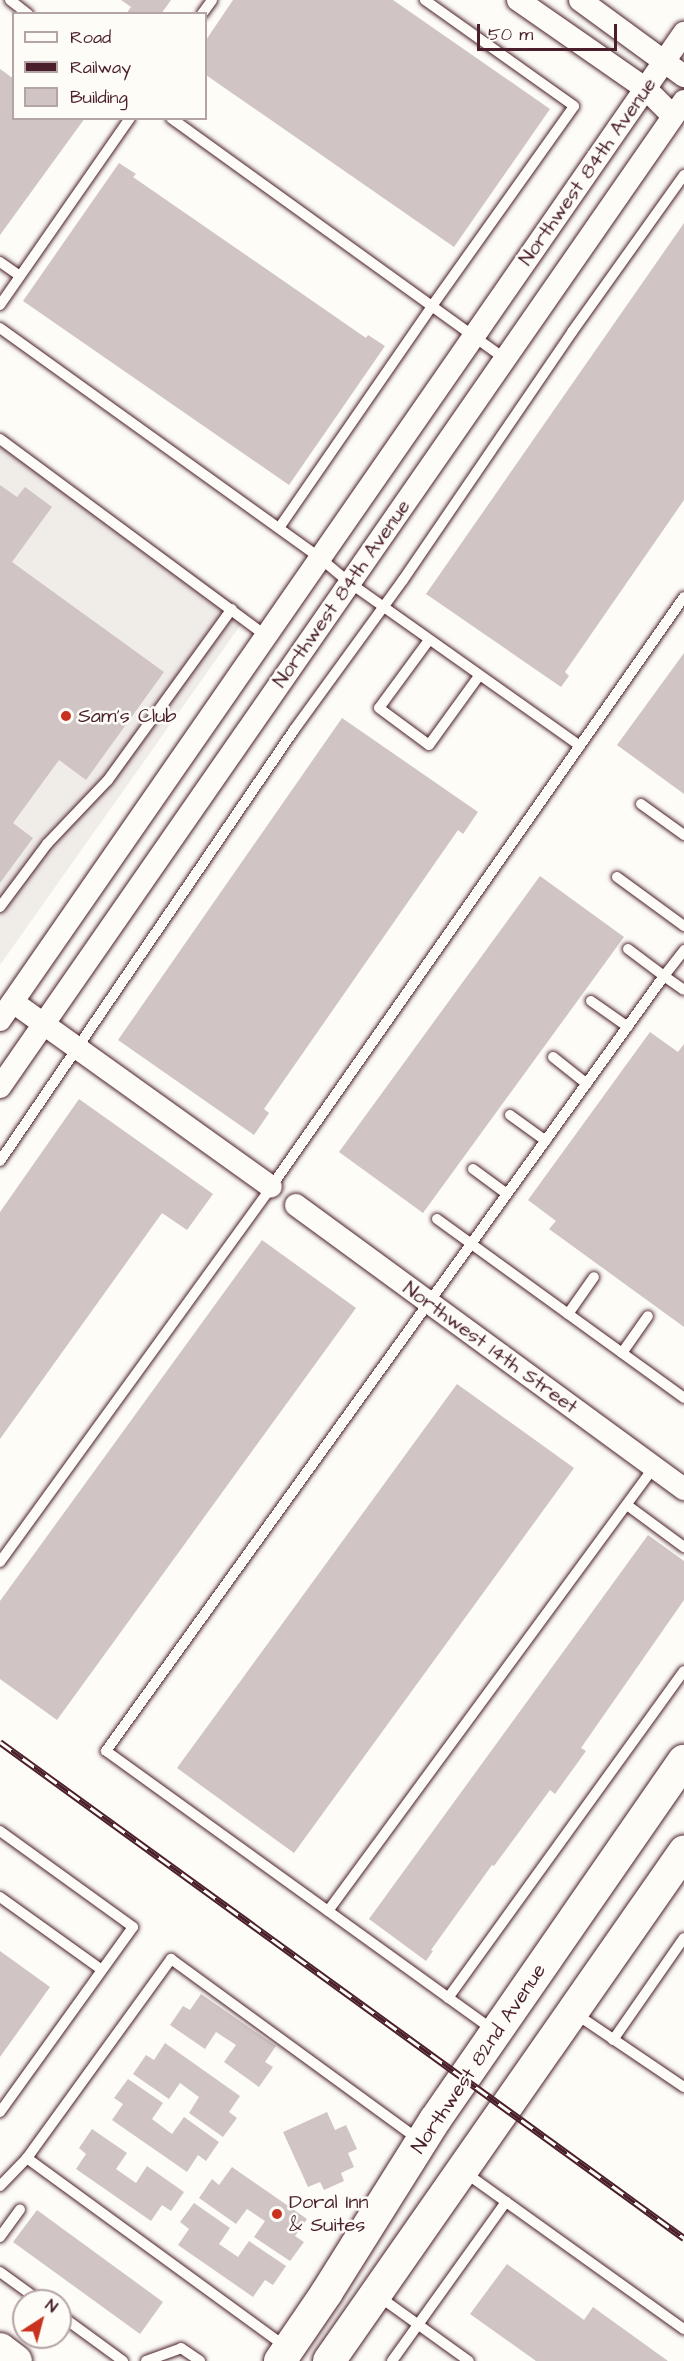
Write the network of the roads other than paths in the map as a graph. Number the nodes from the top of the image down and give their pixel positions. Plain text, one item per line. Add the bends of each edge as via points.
1 (10, 0) edge
2 (425, 0) edge
3 (518, 0) edge
4 (580, 0) edge
5 (25, 12) edge
6 (684, 33) edge
7 (664, 62) junction
8 (684, 76) edge
9 (646, 89) junction
10 (680, 113) edge
11 (129, 120) edge
12 (174, 120) edge
13 (684, 175) edge
14 (0, 262) edge
15 (20, 276) junction
16 (0, 305) edge
17 (432, 306) junction
18 (0, 328) edge
19 (474, 336) junction
20 (505, 359) junction
21 (0, 440) edge
22 (279, 528) junction
23 (320, 558) junction
24 (350, 583) junction
25 (684, 597) edge
26 (384, 607) junction
27 (232, 609) junction
28 (266, 636) junction
29 (429, 640) junction
30 (479, 676) junction
31 (580, 746) junction
32 (158, 792) junction
33 (641, 804) dead end
34 (189, 815) junction
35 (684, 835) edge
36 (617, 877) dead end
37 (0, 907) edge
38 (684, 926) edge
39 (628, 949) dead end
40 (684, 950) edge
41 (664, 976) junction
42 (684, 990) edge
43 (591, 1001) dead end
44 (6, 1011) edge
45 (43, 1025) junction
46 (628, 1027) junction
47 (78, 1049) junction
48 (553, 1057) dead end
49 (1, 1082) edge
50 (587, 1083) junction
51 (510, 1115) dead end
52 (546, 1141) junction
53 (0, 1161) edge
54 (473, 1169) dead end
55 (271, 1187) junction
56 (507, 1194) junction
57 (296, 1205) dead end
58 (437, 1219) dead end
59 (471, 1245) junction
60 (594, 1277) dead end
61 (429, 1304) junction
62 (568, 1314) junction
63 (648, 1316) dead end
64 (622, 1353) junction
65 (684, 1398) edge
66 (654, 1467) junction
67 (684, 1489) edge
68 (627, 1505) junction
69 (684, 1547) edge
70 (0, 1562) edge
71 (684, 1671) edge
72 (684, 1761) edge
73 (0, 1831) edge
74 (684, 1852) edge
75 (0, 1897) edge
76 (328, 1911) junction
77 (684, 1938) edge
78 (102, 1970) junction
79 (448, 1998) junction
80 (573, 2013) junction
81 (496, 2032) junction
82 (613, 2040) junction
83 (684, 2087) edge
84 (0, 2112) edge
85 (422, 2142) junction
86 (27, 2158) junction
87 (463, 2171) junction
88 (0, 2186) edge
89 (506, 2202) junction
90 (20, 2209) dead end
91 (0, 2237) edge
92 (0, 2272) edge
93 (23, 2289) edge
94 (377, 2295) junction
95 (72, 2324) edge
96 (417, 2324) junction
97 (684, 2329) edge
98 (0, 2349) edge
99 (284, 2355) edge
100 (16, 2361) edge
101 (123, 2361) edge
102 (147, 2361) edge
103 (200, 2361) edge
104 (329, 2361) edge
105 (392, 2361) edge
106 (469, 2361) edge

1 - 5 lane
2 - 17 lane via 574,106
3 - 9 street
4 - 7 street
6 - 7 street, Northwest 84th Avenue
7 - 8 street
7 - 9 street, Northwest 84th Avenue
9 - 10 street
9 - 19 street, Northwest 84th Avenue
10 - 20 street, Northwest 84th Avenue
11 - 15 lane
12 - 17 lane
13 - 26 lane
14 - 15 lane
15 - 16 lane
17 - 19 lane
17 - 22 lane
18 - 22 lane
19 - 20 lane
19 - 23 street, Northwest 84th Avenue
20 - 24 street, Northwest 84th Avenue
21 - 27 lane
22 - 23 lane
23 - 24 lane
23 - 28 street, Northwest 84th Avenue
24 - 26 lane
24 - 34 street, Northwest 84th Avenue
25 - 31 lane
26 - 29 lane
26 - 47 lane via 294,730
27 - 28 lane
27 - 37 lane via 108,780 47,844
28 - 32 street, Northwest 84th Avenue
29 - 30 lane
29 - 30 lane via 379,708 429,745
30 - 31 lane
31 - 55 lane
32 - 34 street
32 - 44 street, Northwest 84th Avenue
33 - 35 lane
34 - 45 street, Northwest 84th Avenue
36 - 38 lane
39 - 41 lane
40 - 41 lane
41 - 42 lane
41 - 46 lane
43 - 46 lane
44 - 45 street
45 - 47 street
45 - 49 street, Northwest 84th Avenue
46 - 50 lane
47 - 53 lane
47 - 55 street
48 - 50 lane
50 - 52 lane
51 - 52 lane
52 - 56 lane
54 - 56 lane
55 - 70 lane
56 - 59 lane
57 - 61 street, Northwest 14th Street
58 - 59 lane
59 - 61 lane
59 - 62 lane
60 - 62 lane
61 - 66 street, Northwest 14th Street
61 - 76 lane via 106,1750
62 - 64 lane
63 - 64 lane
64 - 65 lane
66 - 67 street, Northwest 14th Street
66 - 68 lane
68 - 69 lane
68 - 76 lane
71 - 79 lane
72 - 81 street, Northwest 82nd Avenue
73 - 78 lane via 133,1927
74 - 80 street
75 - 78 lane
76 - 79 lane
77 - 82 lane
78 - 84 lane
79 - 81 lane
80 - 82 lane
80 - 87 street
81 - 85 street, Northwest 82nd Avenue
82 - 83 lane
85 - 86 lane via 171,1959
85 - 99 street, Northwest 82nd Avenue
86 - 88 lane
86 - 99 lane
87 - 89 lane
87 - 94 street
89 - 96 lane
89 - 97 lane
90 - 91 lane
92 - 93 lane
94 - 96 lane
94 - 104 street
95 - 101 lane
96 - 105 lane
96 - 106 lane
98 - 100 street
102 - 103 lane via 181,2348

